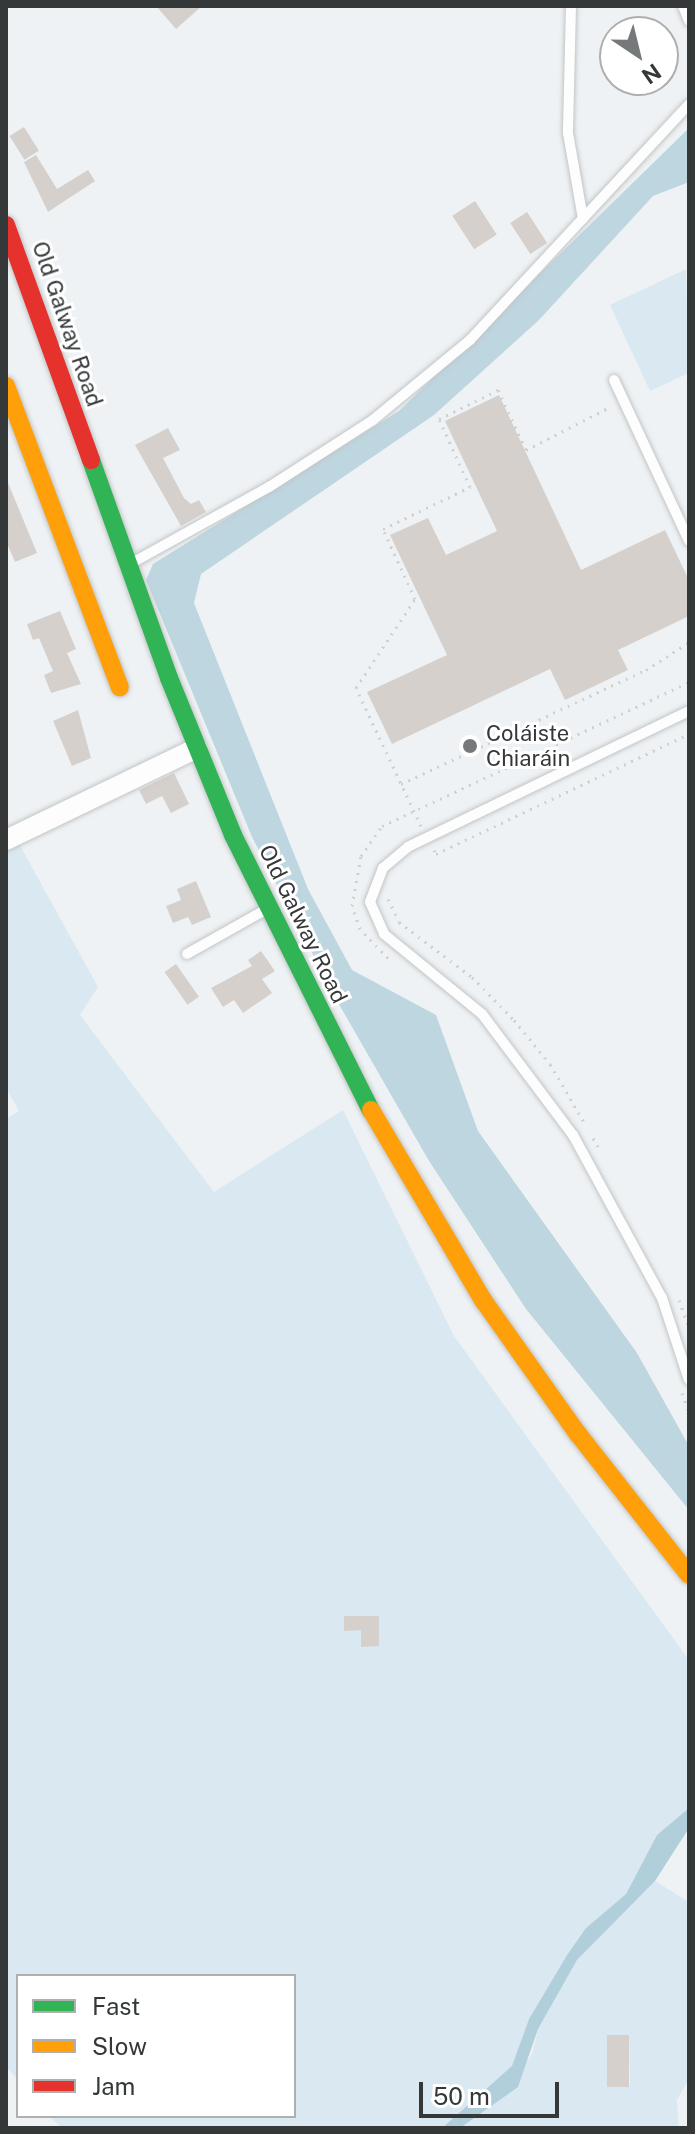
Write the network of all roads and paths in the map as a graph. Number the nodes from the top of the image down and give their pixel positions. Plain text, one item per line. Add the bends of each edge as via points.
1 (571, 6) edge
2 (683, 6) edge
3 (689, 21) edge
4 (689, 104) edge
5 (583, 219) junction
6 (6, 225) edge
7 (14, 272) edge
8 (614, 380) dead end
9 (6, 386) edge
10 (624, 400) junction
11 (689, 541) edge
12 (128, 565) junction
13 (689, 642) edge
14 (689, 682) edge
15 (120, 687) dead end
16 (689, 711) edge
17 (689, 734) edge
18 (197, 748) junction
19 (401, 784) junction
20 (413, 811) junction
21 (427, 838) junction
22 (6, 840) edge
23 (268, 909) junction
24 (187, 954) dead end
25 (395, 963) dead end
26 (689, 1380) edge
27 (680, 1389) dead end
28 (689, 1412) edge
29 (689, 1575) edge

1 - 5 lane via 568,133
2 - 3 lane
4 - 5 lane
5 - 12 lane via 470,340 373,420 269,487
6 - 7 main road, Old Galway Road
7 - 12 main road, Old Galway Road
8 - 10 lane
9 - 15 main road
10 - 11 lane
10 - 19 path via 526,450 498,390 439,419 470,487 383,529 415,599 356,688
12 - 18 main road, Old Galway Road
13 - 19 path via 646,670
14 - 20 path
16 - 21 lane
17 - 21 path via 436,854
18 - 22 street
18 - 23 main road, Old Galway Road
19 - 20 path
20 - 21 path
20 - 25 path via 382,826 361,856 352,883 360,929
21 - 26 lane via 383,868 370,902 384,934 482,1014 529,1070 573,1135 662,1298
23 - 24 lane
23 - 29 main road, Old Galway Road via 349,1070 483,1300 578,1434
27 - 28 path

